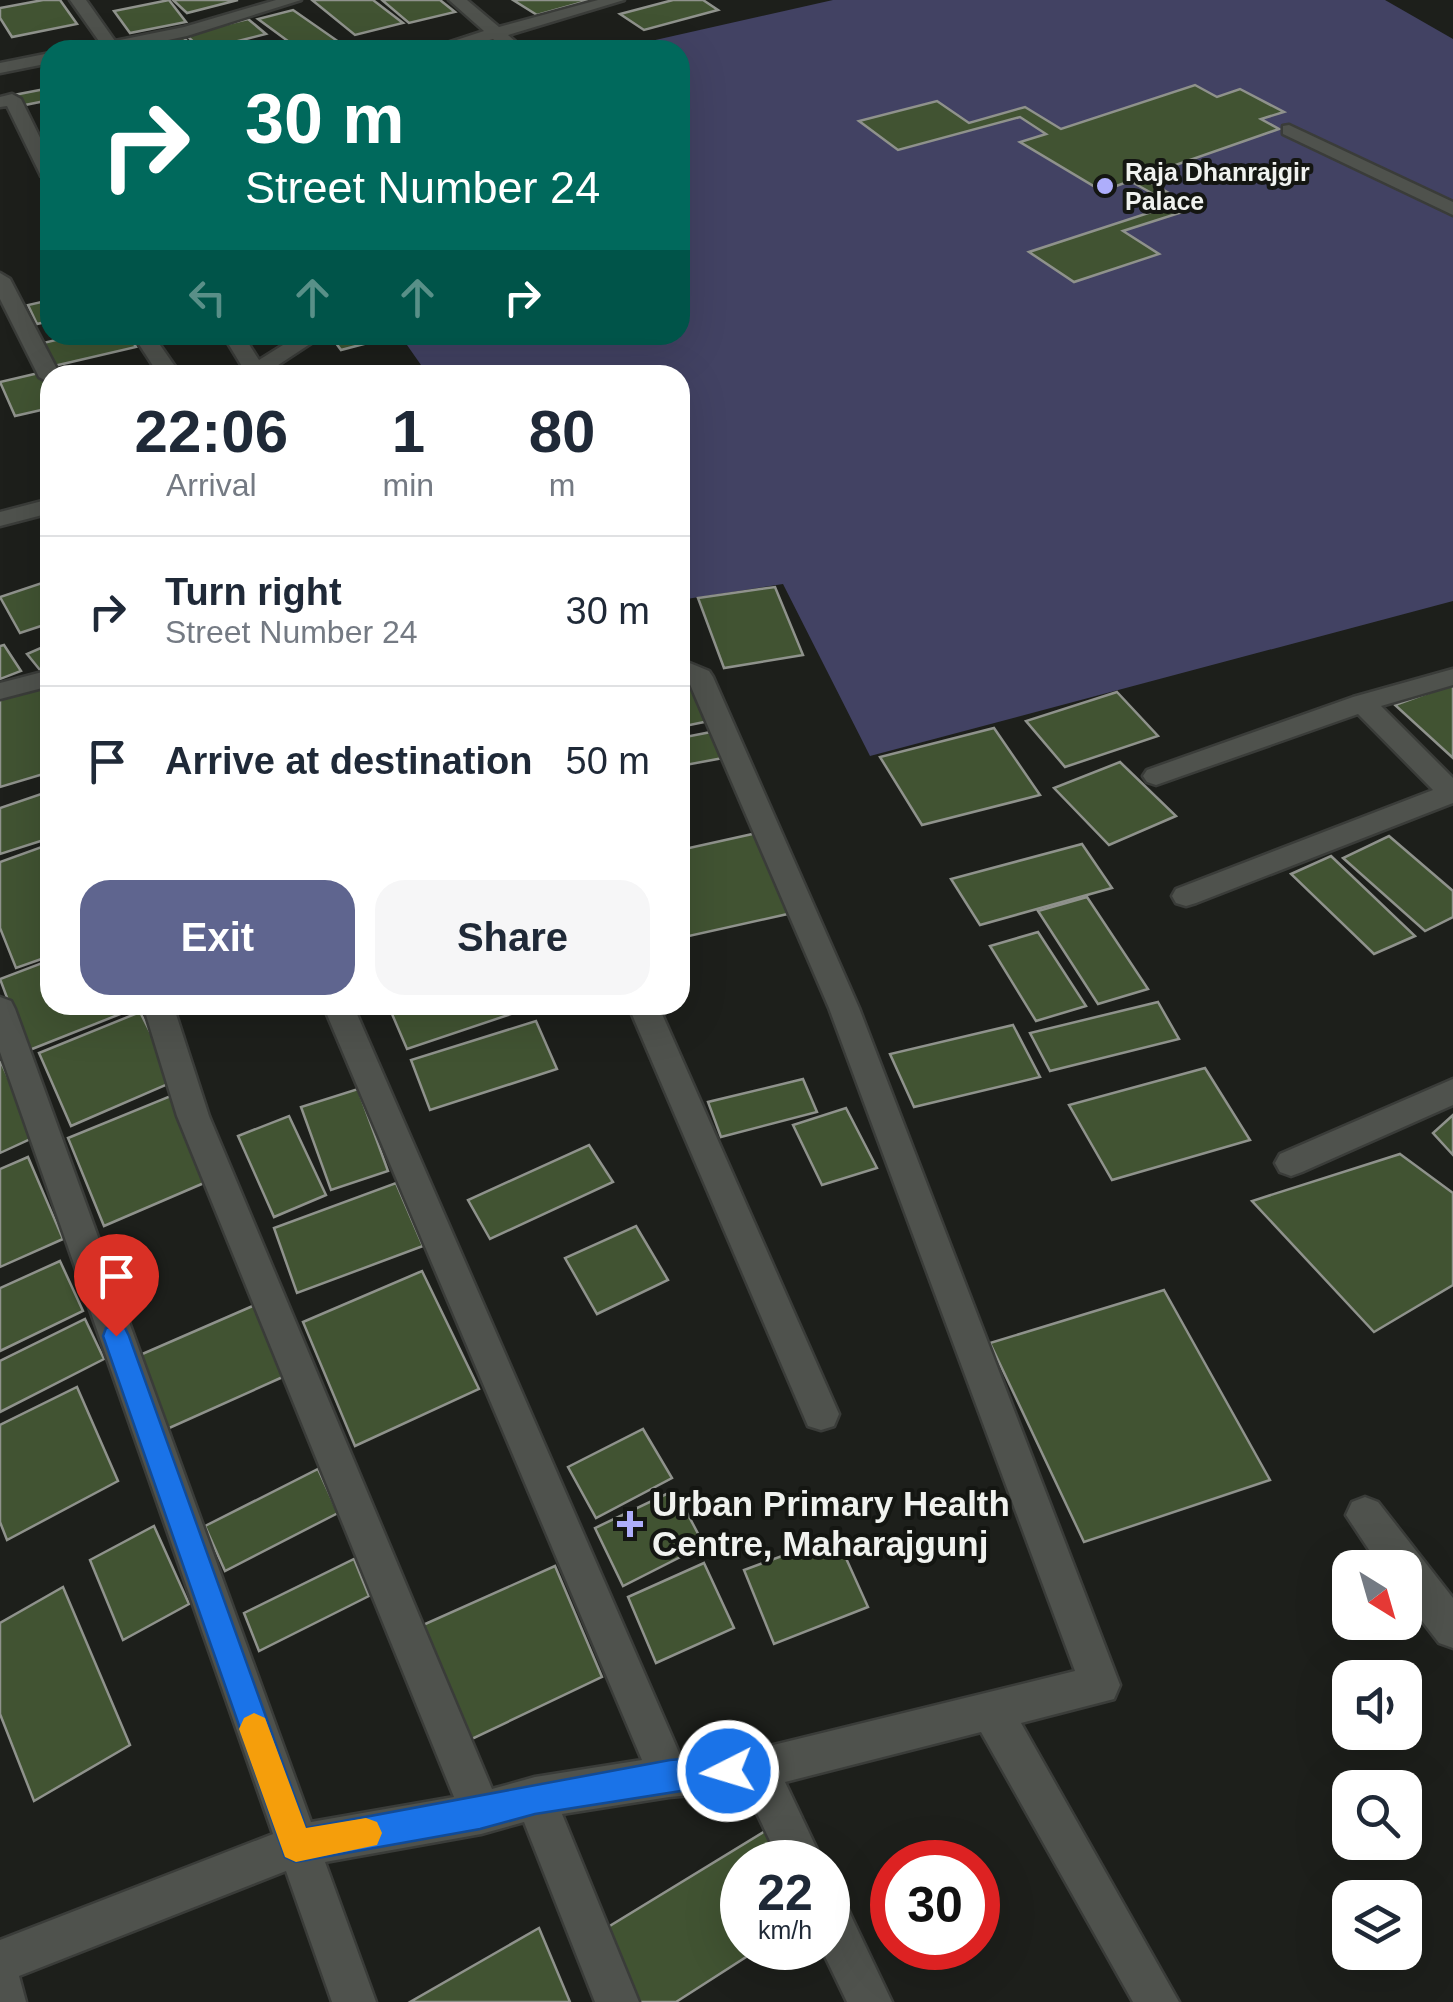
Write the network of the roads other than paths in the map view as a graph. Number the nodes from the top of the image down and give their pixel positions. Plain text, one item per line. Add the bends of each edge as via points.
1 (78, 0) edge
2 (294, 0) edge
3 (456, 0) edge
4 (616, 0) edge
5 (496, 33) junction
6 (101, 40) edge
7 (141, 40) edge
8 (470, 40) edge
9 (505, 40) edge
10 (40, 60) edge
11 (0, 68) edge
12 (0, 102) edge
13 (1289, 130) dead end
14 (40, 156) edge
15 (1453, 209) edge
16 (0, 279) edge
17 (298, 345) edge
18 (44, 365) edge
19 (262, 365) edge
20 (40, 509) edge
21 (0, 519) edge
22 (690, 672) edge
23 (1453, 677) edge
24 (40, 681) edge
25 (0, 691) edge
26 (1362, 703) junction
27 (1156, 776) dead end
28 (1452, 793) edge
29 (1186, 896) dead end
30 (0, 1009) edge
31 (161, 1015) edge
32 (342, 1015) edge
33 (648, 1015) edge
34 (1453, 1091) edge
35 (1291, 1162) dead end
36 (822, 1414) dead end
37 (1365, 1515) dead end
38 (1391, 1550) edge
39 (1422, 1590) edge
40 (1453, 1629) edge
41 (991, 1710) junction
42 (757, 1768) junction
43 (670, 1776) junction
44 (535, 1798) junction
45 (480, 1813) junction
46 (791, 1840) edge
47 (296, 1846) junction
48 (850, 1960) edge
49 (0, 1962) edge
50 (0, 1983) edge
51 (4, 2002) edge
52 (354, 2002) edge
53 (617, 2002) edge
54 (870, 2002) edge
55 (1158, 2002) edge

1 - 6 street
2 - 7 street
3 - 5 street
4 - 5 street
5 - 8 street
5 - 9 street
10 - 11 street
12 - 14 street via 12,99
13 - 15 street
16 - 18 street
17 - 19 street
20 - 21 street
22 - 41 street via 700,677 844,1008 1100,1685
23 - 26 street
24 - 25 street
26 - 27 street
26 - 28 street
28 - 29 street
30 - 47 street
31 - 45 street via 193,1116
32 - 43 street
33 - 36 street
34 - 35 street
37 - 38 street
39 - 40 street
41 - 42 street
41 - 55 street
42 - 43 street
42 - 46 street
43 - 44 street
44 - 45 street
44 - 53 street
45 - 47 street
47 - 49 street
47 - 52 street
48 - 54 street
50 - 51 street

